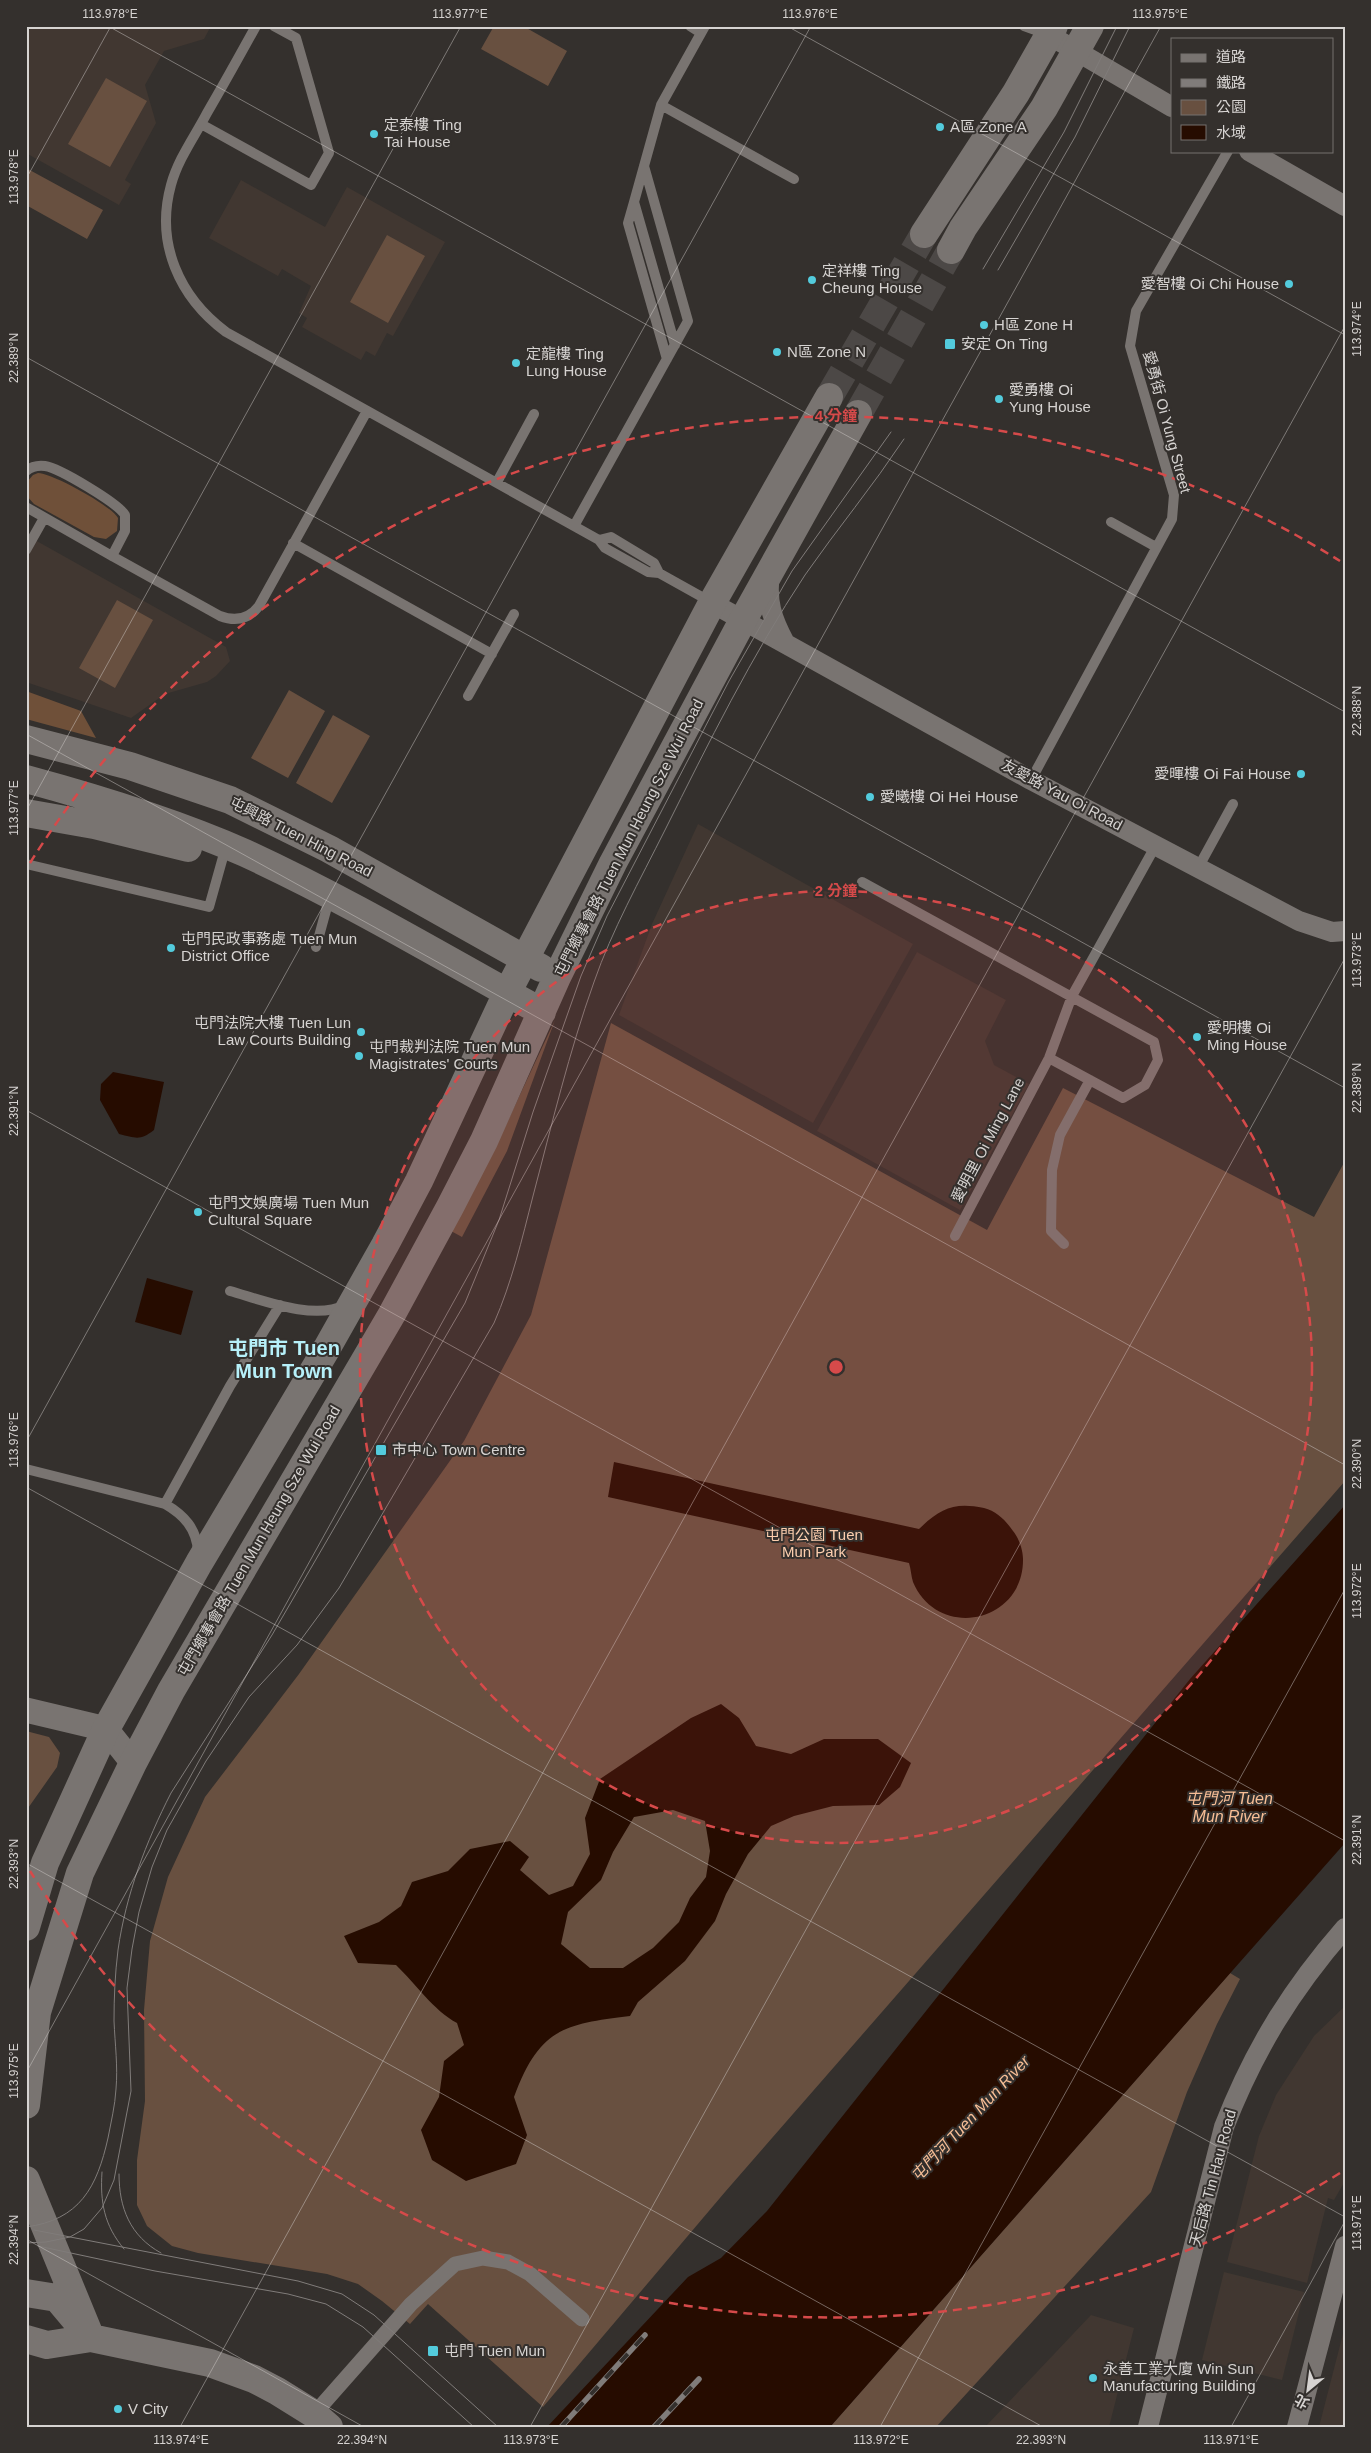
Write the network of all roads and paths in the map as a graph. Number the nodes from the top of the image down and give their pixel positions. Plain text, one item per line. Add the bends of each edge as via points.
1 (256, 26) edge
2 (274, 26) edge
3 (690, 26) edge
4 (1024, 26) edge
5 (1090, 26) edge
6 (703, 29) edge
7 (1052, 31) edge
8 (1076, 51) junction
9 (661, 105) junction
10 (1171, 106) edge
11 (201, 124) junction
12 (1227, 152) edge
13 (1251, 152) edge
14 (644, 166) junction
15 (794, 179) dead end
16 (634, 202) junction
17 (1345, 206) edge
18 (924, 234) tunnel mouth
19 (951, 250) tunnel mouth
20 (675, 345) junction
21 (667, 360) junction
22 (829, 397) tunnel mouth
23 (367, 411) junction
24 (534, 414) dead end
25 (858, 414) tunnel mouth
26 (26, 471) edge
27 (497, 482) junction
28 (26, 507) edge
29 (44, 518) junction
30 (1112, 522) dead end
31 (574, 526) junction
32 (293, 544) junction
33 (1156, 547) junction
34 (26, 550) edge
35 (112, 556) junction
36 (771, 570) junction
37 (712, 603) junction
38 (514, 614) dead end
39 (743, 620) junction
40 (785, 643) junction
41 (492, 654) junction
42 (468, 696) dead end
43 (26, 739) edge
44 (26, 780) edge
45 (1031, 780) junction
46 (1233, 804) dead end
47 (26, 813) edge
48 (1156, 845) junction
49 (223, 858) junction
50 (26, 864) edge
51 (1198, 868) junction
52 (306, 882) junction
53 (862, 882) dead end
54 (330, 895) junction
55 (1345, 932) edge
56 (316, 947) dead end
57 (525, 959) junction
58 (557, 977) junction
59 (507, 993) junction
60 (1072, 996) junction
61 (542, 1012) junction
62 (1049, 1058) junction
63 (1090, 1080) junction
64 (954, 1236) dead end
65 (1064, 1244) dead end
66 (230, 1291) dead end
67 (355, 1300) junction
68 (280, 1305) junction
69 (26, 1469) edge
70 (165, 1504) junction
71 (199, 1563) junction
72 (26, 1710) edge
73 (106, 1729) junction
74 (133, 1763) junction
75 (26, 1927) edge
76 (1345, 1928) edge
77 (26, 2105) edge
78 (26, 2180) edge
79 (1345, 2246) edge
80 (26, 2293) edge
81 (582, 2319) dead end
82 (91, 2338) junction
83 (26, 2340) edge
84 (322, 2421) edge
85 (1148, 2427) edge
86 (1297, 2427) edge

1 - 11 lane
2 - 11 lane via 296,38 329,153 311,185
3 - 6 lane
4 - 7 lane
5 - 8 main road
6 - 9 lane
7 - 8 street
7 - 18 main road via 1016,93
8 - 10 street
8 - 19 main road via 1044,108
9 - 14 lane
9 - 15 lane
11 - 23 lane via 178,166 167,202 169,249 186,292 210,321 226,332
12 - 33 lane, 愛勇街 Oi Yung Street via 1136,311 1130,346 1174,495 1172,519
13 - 17 street
14 - 16 lane
14 - 20 lane via 688,321
16 - 20 lane
16 - 21 lane via 628,223
20 - 21 lane
21 - 31 lane
22 - 37 main road
23 - 27 lane
23 - 32 lane
24 - 27 lane
25 - 36 main road, 屯門鄉事會路 Tuen Mun Heung Sze Wui Road
26 - 35 lane via 37,466 53,468 121,508 125,515 125,531
27 - 31 lane
28 - 29 lane
29 - 34 lane
29 - 35 lane
30 - 33 lane
31 - 37 lane via 599,540 611,537 654,563 659,573
32 - 35 lane via 254,611 234,620 220,616
32 - 41 lane
33 - 45 lane, 愛勇街 Oi Yung Street
36 - 39 main road, 屯門鄉事會路 Tuen Mun Heung Sze Wui Road
36 - 40 street via 770,610
37 - 39 street, 友愛路 Yau Oi Road
37 - 57 main road
38 - 41 lane
39 - 40 street, 友愛路 Yau Oi Road
39 - 58 main road, 屯門鄉事會路 Tuen Mun Heung Sze Wui Road via 613,863
40 - 45 street, 友愛路 Yau Oi Road
41 - 42 lane
43 - 57 main road, 屯興路 Tuen Hing Road via 130,766 230,800 329,849
44 - 52 main road via 189,831
45 - 48 street, 友愛路 Yau Oi Road
46 - 51 lane
47 - 49 main road via 121,831
48 - 51 street, 友愛路 Yau Oi Road
48 - 60 lane, 愛明里 Oi Ming Lane
49 - 50 lane via 209,907
49 - 52 main road
51 - 55 street, 友愛路 Yau Oi Road via 1299,921 1332,932
52 - 54 main road
53 - 60 lane
54 - 56 lane
54 - 59 main road
57 - 58 main road, 屯興路 Tuen Hing Road
57 - 59 main road
58 - 61 main road, 屯門鄉事會路 Tuen Mun Heung Sze Wui Road
59 - 61 main road
59 - 67 main road via 419,1181
60 - 62 lane, 愛明里 Oi Ming Lane
60 - 63 lane via 1154,1042 1158,1060 1144,1085 1123,1098
61 - 74 main road, 屯門鄉事會路 Tuen Mun Heung Sze Wui Road via 484,1141 392,1314 171,1691
62 - 63 lane
62 - 64 lane, 愛明里 Oi Ming Lane
63 - 65 lane via 1060,1135 1052,1170 1051,1231
66 - 68 lane
67 - 68 lane via 337,1309 322,1311
67 - 71 main road
68 - 70 lane via 230,1386
69 - 70 lane
70 - 71 lane via 189,1522 198,1546
71 - 73 main road
72 - 73 street
73 - 74 street
73 - 75 main road via 45,1863
74 - 77 main road, 屯門鄉事會路 Tuen Mun Heung Sze Wui Road via 77,1882 37,2012
76 - 85 street, 天后路 Tin Hau Road via 1295,1989 1264,2038 1238,2091 1224,2127
78 - 82 main road
79 - 86 street
80 - 82 main road via 57,2298
81 - 84 street via 530,2274 508,2262 483,2258 455,2264 411,2304
82 - 83 main road via 47,2345
82 - 84 main road via 210,2363 254,2379

